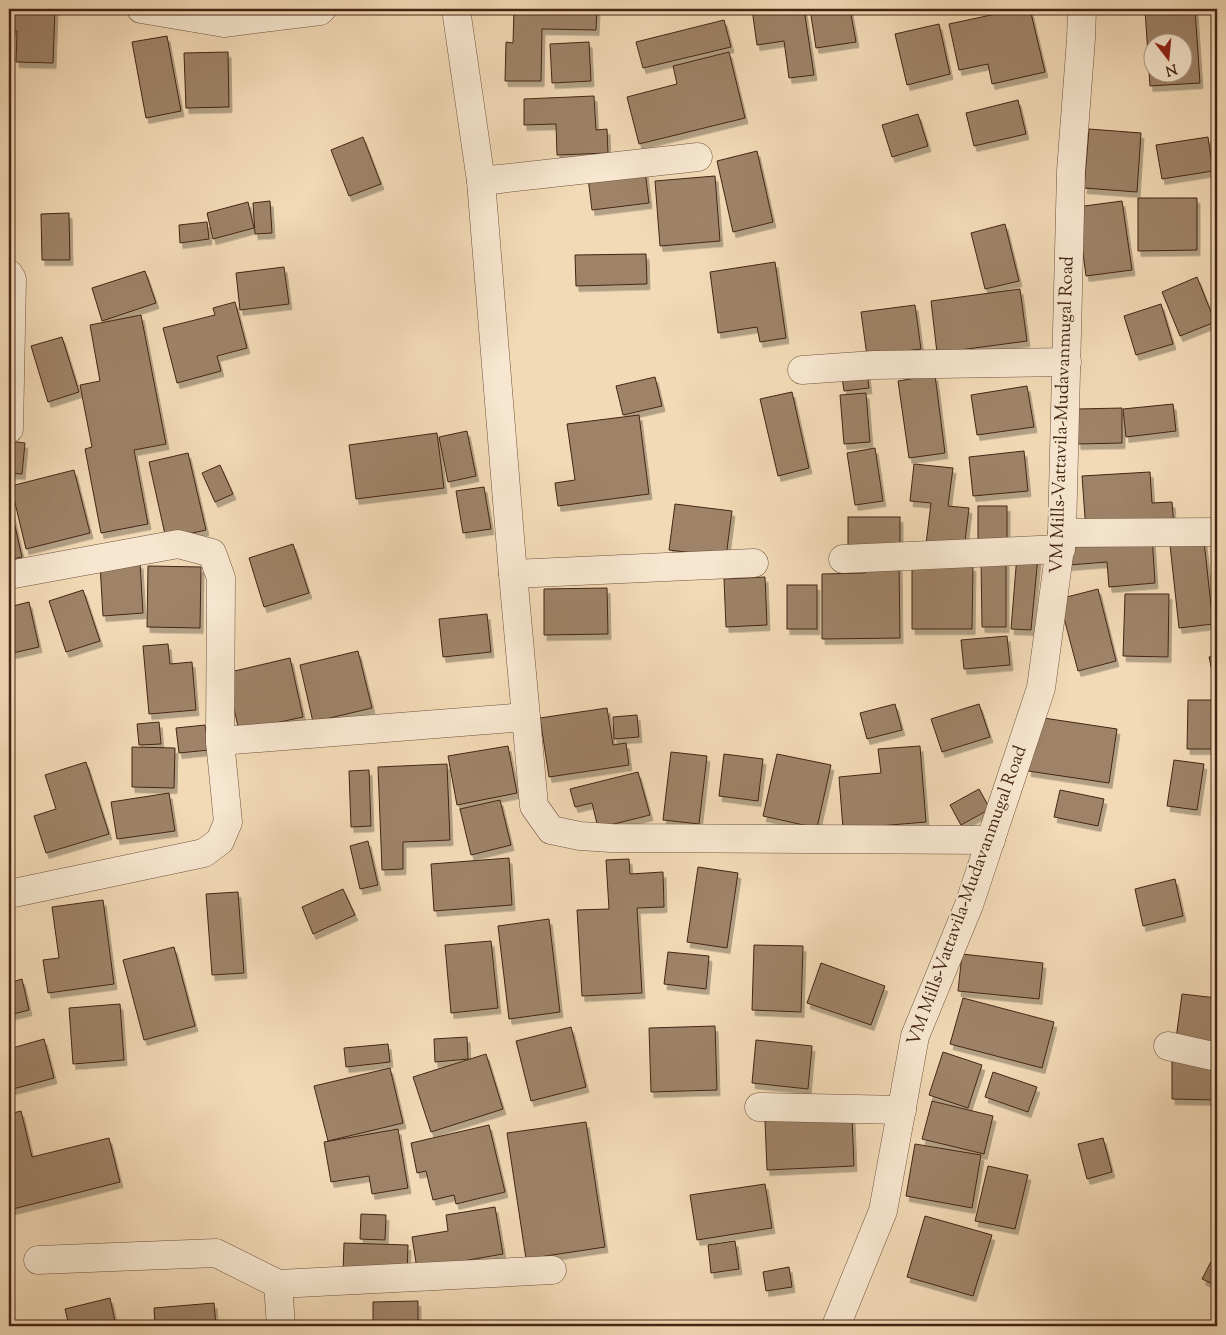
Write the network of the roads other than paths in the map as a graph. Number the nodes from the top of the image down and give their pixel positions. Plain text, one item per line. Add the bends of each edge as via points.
1 (142, 9) edge
2 (322, 9) edge
3 (456, 9) edge
4 (1082, 9) edge
5 (698, 157) dead end
6 (481, 181) junction
7 (9, 274) edge
8 (1067, 362) junction
9 (802, 370) dead end
10 (9, 429) edge
11 (1217, 532) edge
12 (1061, 541) junction
13 (843, 559) dead end
14 (754, 563) dead end
15 (513, 574) junction
16 (9, 575) edge
17 (526, 717) junction
18 (220, 741) junction
19 (991, 840) junction
20 (9, 894) edge
21 (1168, 1046) dead end
22 (1217, 1057) edge
23 (759, 1107) dead end
24 (902, 1110) junction
25 (38, 1260) dead end
26 (552, 1270) dead end
27 (278, 1284) junction
28 (281, 1326) edge
29 (836, 1326) edge

1 - 2 street via 224,23
3 - 6 street
4 - 8 street, VM Mills-Vattavila-Mudavanmugal Road via 1071,171
5 - 6 street
6 - 15 street
7 - 10 street via 12,279
8 - 9 street via 874,365
8 - 12 street, VM Mills-Vattavila-Mudavanmugal Road
11 - 12 street
12 - 13 street
12 - 19 street, VM Mills-Vattavila-Mudavanmugal Road via 1042,688
14 - 15 street
15 - 17 street
16 - 18 street via 178,544 212,553 221,578
17 - 18 street
17 - 19 street via 534,806 551,830 610,838
18 - 20 street via 228,822 220,841 204,853
19 - 24 street, VM Mills-Vattavila-Mudavanmugal Road via 969,905 915,1036
21 - 22 street
23 - 24 street
24 - 29 street, VM Mills-Vattavila-Mudavanmugal Road via 883,1211
25 - 27 street via 216,1253
26 - 27 street
27 - 28 street

